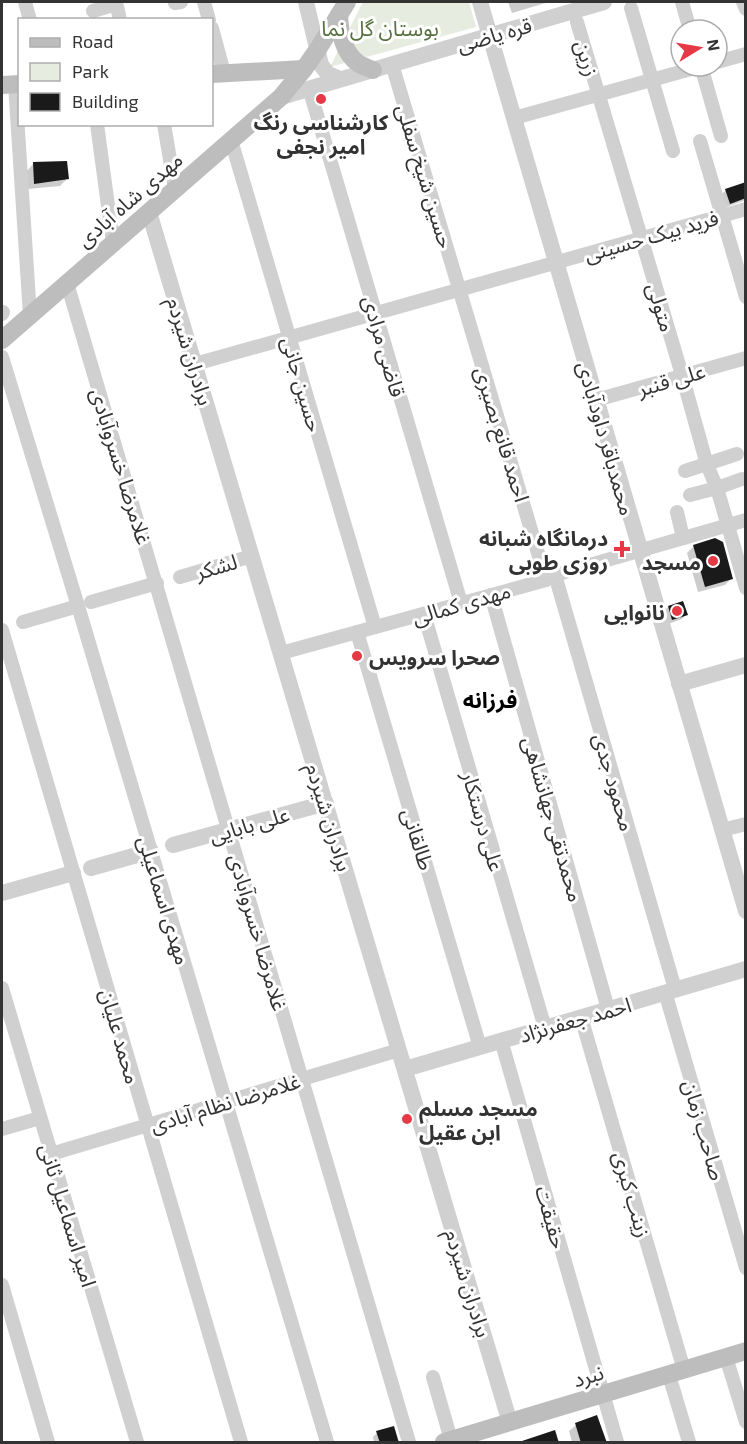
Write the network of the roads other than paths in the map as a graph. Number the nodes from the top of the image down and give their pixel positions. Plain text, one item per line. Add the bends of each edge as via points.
1 (25, 2) edge
2 (204, 2) edge
3 (306, 2) edge
4 (480, 2) edge
5 (604, 2) edge
6 (682, 2) edge
7 (743, 2) edge
8 (116, 3) edge
9 (343, 8) edge
10 (631, 8) dead end
11 (746, 9) edge
12 (93, 11) dead end
13 (29, 18) edge
14 (120, 18) edge
15 (208, 18) edge
16 (687, 18) edge
17 (577, 22) dead end
18 (490, 35) junction
19 (213, 36) edge
20 (318, 49) junction
21 (746, 54) edge
22 (729, 59) edge
23 (392, 64) junction
24 (304, 69) junction
25 (372, 70) junction
26 (218, 74) edge
27 (669, 75) edge
28 (704, 78) edge
29 (340, 79) junction
30 (652, 80) junction
31 (12, 84) edge
32 (309, 88) junction
33 (599, 95) junction
34 (280, 97) junction
35 (514, 118) junction
36 (97, 126) edge
37 (164, 126) edge
38 (721, 136) dead end
39 (231, 140) junction
40 (700, 141) dead end
41 (673, 151) dead end
42 (175, 189) junction
43 (746, 209) edge
44 (149, 212) junction
45 (722, 215) junction
46 (642, 238) junction
47 (113, 243) junction
48 (556, 262) junction
49 (67, 283) junction
50 (459, 289) junction
51 (746, 297) edge
52 (376, 313) junction
53 (30, 316) junction
54 (289, 337) junction
55 (2, 340) edge
56 (2, 357) edge
57 (746, 358) edge
58 (195, 364) junction
59 (682, 375) junction
60 (596, 400) junction
61 (737, 454) dead end
62 (707, 465) junction
63 (685, 471) dead end
64 (742, 479) dead end
65 (717, 488) junction
66 (690, 495) dead end
67 (677, 512) dead end
68 (746, 520) edge
69 (727, 525) junction
70 (683, 538) junction
71 (640, 550) junction
72 (252, 556) junction
73 (180, 576) dead end
74 (550, 577) junction
75 (157, 583) junction
76 (746, 588) edge
77 (491, 595) junction
78 (461, 603) junction
79 (84, 604) junction
80 (424, 614) junction
81 (23, 622) dead end
82 (375, 627) junction
83 (2, 630) edge
84 (357, 632) junction
85 (281, 653) junction
86 (746, 665) edge
87 (679, 684) junction
88 (326, 803) junction
89 (746, 824) edge
90 (229, 830) junction
91 (722, 830) junction
92 (173, 845) dead end
93 (151, 851) junction
94 (91, 868) dead end
95 (73, 873) junction
96 (2, 893) edge
97 (746, 911) edge
98 (746, 969) edge
99 (2, 988) edge
100 (670, 991) junction
101 (608, 1009) junction
102 (581, 1017) junction
103 (545, 1028) junction
104 (501, 1040) junction
105 (480, 1047) junction
106 (399, 1050) junction
107 (405, 1069) junction
108 (302, 1078) junction
109 (225, 1101) junction
110 (40, 1118) junction
111 (147, 1125) junction
112 (2, 1129) edge
113 (51, 1154) junction
114 (746, 1268) edge
115 (2, 1285) edge
116 (746, 1351) edge
117 (726, 1357) junction
118 (676, 1372) junction
119 (433, 1377) dead end
120 (603, 1394) junction
121 (510, 1422) junction
122 (746, 1422) edge
123 (485, 1437) edge
124 (448, 1442) edge
125 (48, 1443) edge
126 (137, 1443) edge
127 (241, 1443) edge
128 (327, 1443) edge
129 (409, 1443) edge
130 (617, 1443) edge
131 (689, 1443) edge

1 - 13 street
2 - 15 street
3 - 20 street
4 - 18 street, محمدباقر داودآبادی
5 - 18 street, قره یاضی
6 - 16 street
7 - 11 street
8 - 12 street
8 - 14 street
9 - 20 main road, مهدی شاه آبادی
9 - 25 main road via 340,35 345,48 359,64
10 - 30 street
17 - 33 street, زرین
18 - 23 street, قره یاضی
18 - 35 street, محمدباقر داودآبادی
19 - 26 street
20 - 24 main road, مهدی شاه آبادی
20 - 29 street via 321,65 328,74
21 - 22 street
23 - 25 street, قره یاضی
23 - 50 street, حسین شیخ سفلی
24 - 26 main road
24 - 34 main road, مهدی شاه آبادی
25 - 29 street, قره یاضی
27 - 30 street
28 - 38 street
29 - 32 street, قره یاضی
30 - 33 street
30 - 41 street
31 - 53 street
32 - 34 street, قره یاضی
32 - 52 street, قاضی مرادی
33 - 35 street
33 - 46 street, زرین
34 - 39 main road, مهدی شاه آبادی
35 - 48 street, محمدباقر داودآبادی
36 - 47 street
37 - 42 street
39 - 42 main road, مهدی شاه آبادی
39 - 54 street, حسین جانی
40 - 45 street
42 - 44 main road, مهدی شاه آبادی
43 - 45 street, فرید بیک حسینی
44 - 47 main road, مهدی شاه آبادی
44 - 58 street, برادران شیردم
45 - 46 street, فرید بیک حسینی
45 - 51 street
46 - 48 street, فرید بیک حسینی
46 - 59 street, متولی
47 - 49 main road, مهدی شاه آبادی
48 - 50 street, فرید بیک حسینی
48 - 60 street, محمدباقر داودآبادی
49 - 53 main road, مهدی شاه آبادی
49 - 75 street, غلامرضا خسروآبادی
50 - 52 street, فرید بیک حسینی
50 - 74 street, احمد قانع بصیری
52 - 54 street, فرید بیک حسینی
52 - 78 street, قاضی مرادی
53 - 55 main road, مهدی شاه آبادی
54 - 58 street, فرید بیک حسینی
54 - 82 street, حسین جانی
56 - 79 street, مهدی اسماعیلی
57 - 59 street, علی قنبر
58 - 72 street, برادران شیردم
59 - 60 street, علی قنبر
59 - 62 street, متولی
60 - 71 street, محمدباقر داودآبادی
61 - 62 street
62 - 63 street
62 - 65 street, متولی
64 - 65 street
65 - 66 street
65 - 69 street, متولی
67 - 70 street
68 - 69 street, مهدی کمالی
69 - 70 street, مهدی کمالی
69 - 76 street, متولی
70 - 71 street, مهدی کمالی
71 - 74 street, مهدی کمالی
71 - 87 street, محمدباقر داودآبادی
72 - 73 street, لشكر
72 - 85 street, برادران شیردم
74 - 77 street, مهدی کمالی
74 - 100 street, محمود جدی
75 - 79 street
75 - 90 street, غلامرضا خسروآبادی
77 - 78 street, مهدی کمالی
77 - 101 street, محمدتقی جهانشاهی
78 - 80 street, مهدی کمالی
79 - 81 street
79 - 93 street, مهدی اسماعیلی
80 - 82 street, مهدی کمالی
80 - 103 street, علی درستکار
82 - 84 street, مهدی کمالی
83 - 95 street, محمد علیان
84 - 85 street, مهدی کمالی
84 - 105 street, طالقانی
85 - 88 street, برادران شیردم
86 - 87 street
87 - 91 street, محمدباقر داودآبادی
88 - 90 street, علی بابایی
88 - 106 street, برادران شیردم
89 - 91 street
90 - 92 street, علی بابایی
90 - 108 street, غلامرضا خسروآبادی
91 - 97 street, محمدباقر داودآبادی
93 - 94 street
93 - 109 street, مهدی اسماعیلی
95 - 96 street
95 - 111 street, محمد علیان
98 - 100 street, احمد جعفرنژاد
99 - 110 street, امیر اسماعیل ثانی
100 - 101 street, احمد جعفرنژاد
100 - 114 street, صاحب زمان
101 - 102 street, احمد جعفرنژاد
102 - 103 street, احمد جعفرنژاد
102 - 118 street, زینب کبری
103 - 104 street, احمد جعفرنژاد
104 - 105 street, احمد جعفرنژاد
104 - 120 street, حقیقت
105 - 107 street, احمد جعفرنژاد
106 - 107 street, برادران شیردم
106 - 108 street, غلامرضا نظام آبادی
107 - 121 street, برادران شیردم
108 - 109 street, غلامرضا نظام آبادی
108 - 129 street, غلامرضا خسروآبادی
109 - 111 street, غلامرضا نظام آبادی
109 - 128 street, مهدی اسماعیلی
110 - 112 street
110 - 113 street, امیر اسماعیل ثانی
111 - 113 street, غلامرضا نظام آبادی
111 - 127 street, محمد علیان
113 - 126 street, امیر اسماعیل ثانی
115 - 125 street
116 - 117 main road, نبرد
117 - 118 main road, نبرد
117 - 122 street
118 - 120 main road, نبرد
118 - 131 street, زینب کبری
119 - 124 street
120 - 121 main road, نبرد
120 - 130 street, حقیقت
121 - 123 main road, نبرد
123 - 124 main road, نبرد

